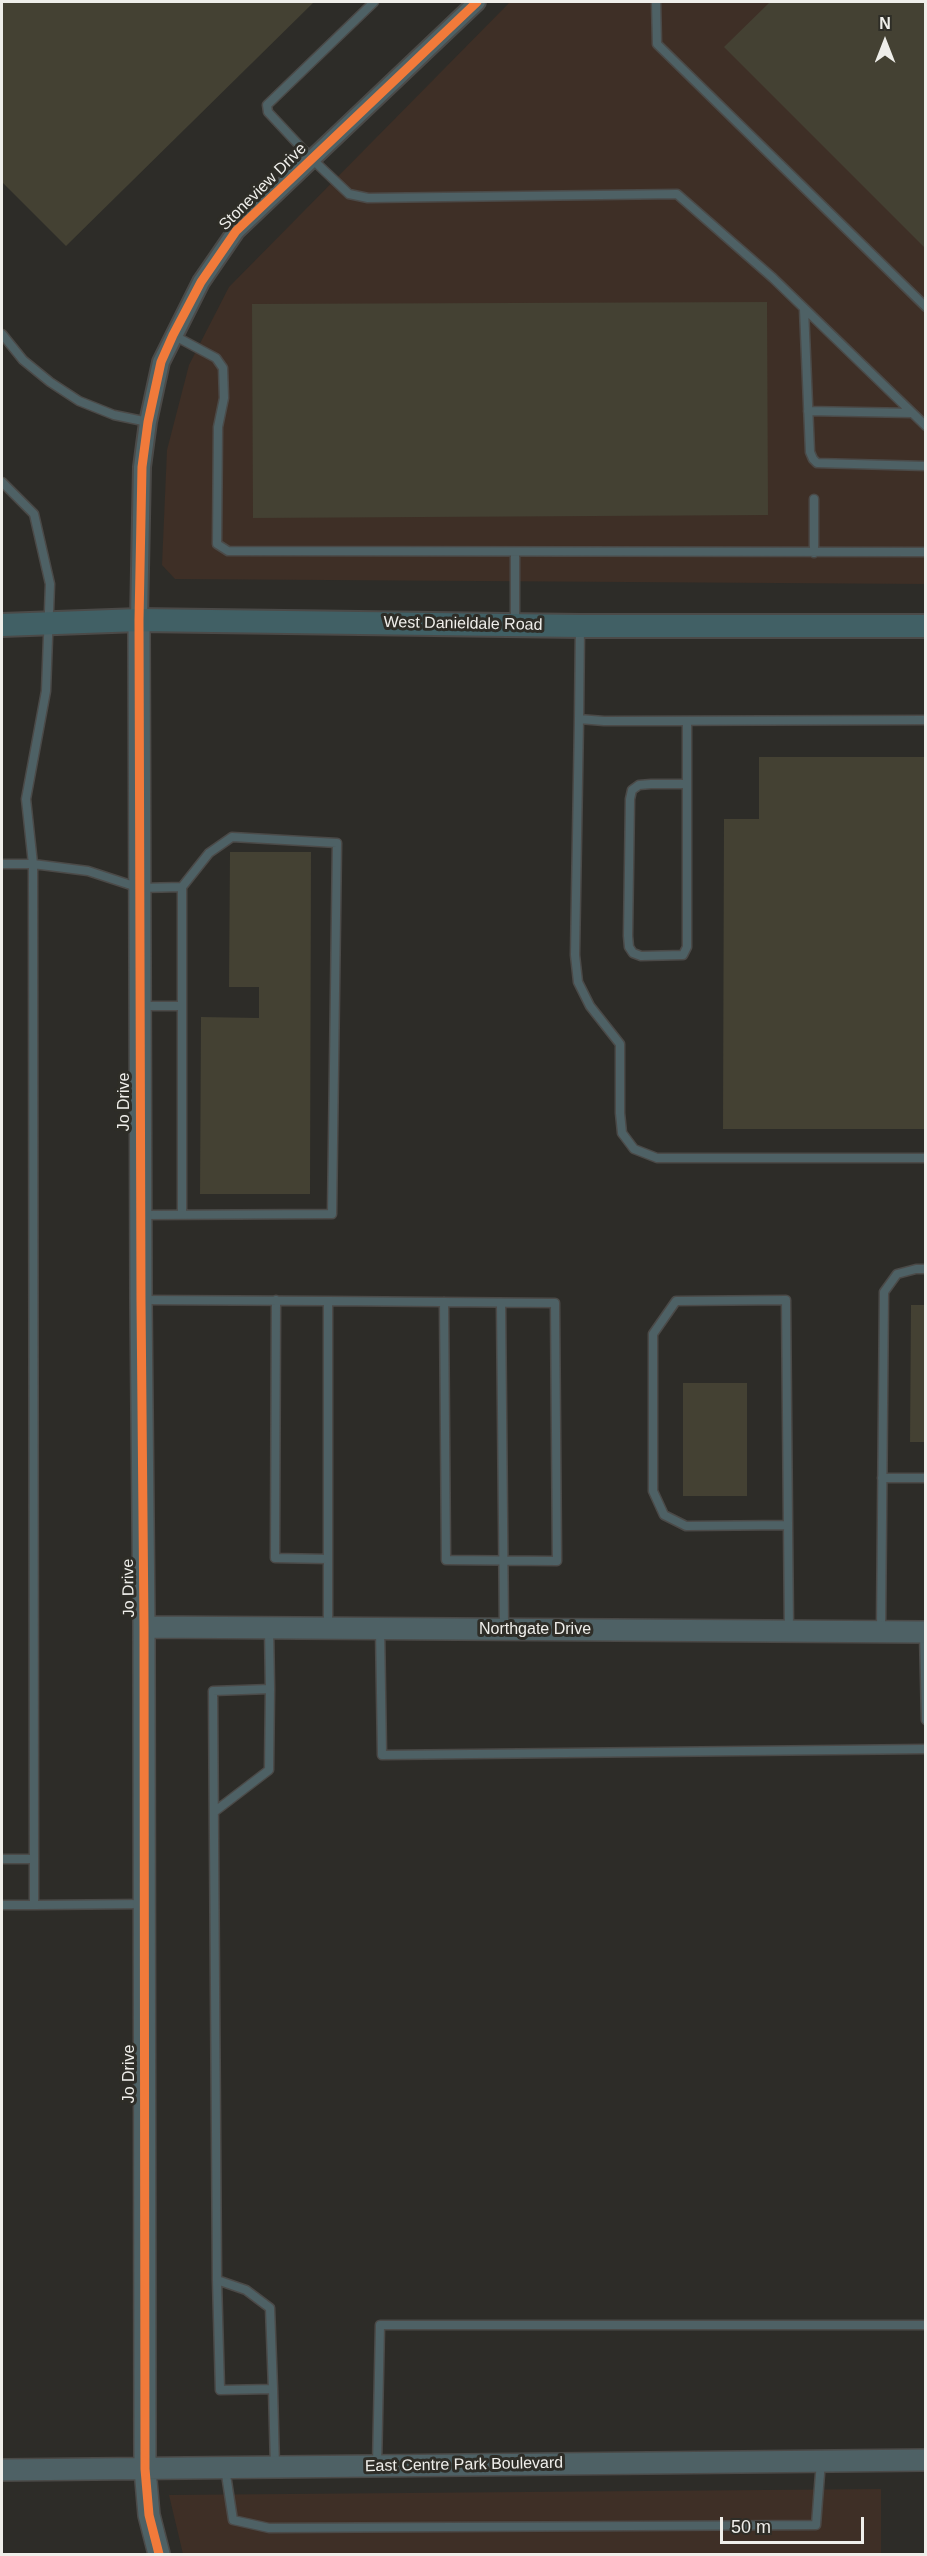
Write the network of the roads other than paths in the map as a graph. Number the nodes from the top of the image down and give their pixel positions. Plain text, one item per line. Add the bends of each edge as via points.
1 (374, 2) edge
2 (656, 2) edge
3 (473, 3) edge
4 (312, 159) junction
5 (926, 307) edge
6 (804, 309) junction
7 (2, 334) edge
8 (172, 335) junction
9 (808, 411) junction
10 (912, 413) junction
11 (148, 422) junction
12 (926, 426) edge
13 (926, 466) edge
14 (2, 482) edge
15 (814, 499) dead end
16 (515, 552) junction
17 (926, 552) edge
18 (814, 553) junction
19 (139, 620) junction
20 (47, 624) junction
21 (515, 625) junction
22 (2, 626) edge
23 (580, 626) junction
24 (926, 626) edge
25 (579, 719) junction
26 (926, 720) edge
27 (687, 721) junction
28 (687, 784) junction
29 (2, 864) edge
30 (33, 864) junction
31 (182, 887) junction
32 (140, 888) junction
33 (140, 1006) junction
34 (182, 1006) junction
35 (926, 1158) edge
36 (141, 1215) junction
37 (182, 1215) junction
38 (926, 1269) edge
39 (141, 1300) junction
40 (276, 1300) junction
41 (328, 1301) junction
42 (444, 1302) junction
43 (501, 1303) junction
44 (882, 1478) junction
45 (926, 1478) edge
46 (788, 1525) junction
47 (328, 1559) junction
48 (504, 1560) junction
49 (144, 1627) junction
50 (269, 1628) junction
51 (328, 1628) junction
52 (380, 1629) junction
53 (504, 1630) junction
54 (789, 1632) junction
55 (881, 1632) junction
56 (925, 1632) edge
57 (270, 1689) junction
58 (926, 1720) edge
59 (926, 1749) edge
60 (214, 1812) junction
61 (2, 1859) edge
62 (34, 1859) junction
63 (145, 1904) junction
64 (2, 1905) edge
65 (34, 1905) junction
66 (217, 2280) junction
67 (926, 2325) edge
68 (273, 2389) junction
69 (926, 2460) edge
70 (821, 2461) junction
71 (377, 2466) junction
72 (275, 2467) junction
73 (225, 2468) junction
74 (2, 2469) edge
75 (145, 2469) junction
76 (159, 2554) edge

1 - 4 lane via 267,105 268,112
2 - 5 lane via 657,44
3 - 4 street, Stoneview Drive
4 - 6 lane via 349,194 368,198 677,194
4 - 8 street, Stoneview Drive via 236,231 201,282
6 - 9 lane
6 - 10 lane
7 - 11 lane via 23,360 80,401 114,415
8 - 11 street, Stoneview Drive via 161,362
8 - 16 lane via 216,358 223,368 217,544 228,551
9 - 10 lane
9 - 13 lane via 810,452 817,463
10 - 12 lane
11 - 19 street, Stoneview Drive via 142,467
14 - 20 lane via 34,514 50,584
15 - 18 lane
16 - 18 lane
16 - 21 lane
17 - 18 lane
19 - 20 main road, West Danieldale Road
19 - 21 main road, West Danieldale Road
19 - 32 street, Jo Drive
20 - 22 main road, West Danieldale Road
20 - 30 lane via 46,691 26,799
21 - 23 main road, West Danieldale Road
23 - 24 main road, West Danieldale Road
23 - 25 lane
25 - 27 lane
25 - 35 lane via 575,955 578,982 590,1006 620,1044 622,1132 634,1149 657,1158
26 - 27 lane
27 - 28 lane
28 - 28 lane via 687,947 683,955 641,956 629,947 628,936 632,790 639,785
29 - 30 lane
30 - 32 lane via 88,871
30 - 62 lane
31 - 32 lane
31 - 34 lane
31 - 37 lane via 209,852 232,837 337,843 332,1214
32 - 33 street, Jo Drive
33 - 34 lane
33 - 36 street, Jo Drive
34 - 37 lane
36 - 37 lane
36 - 39 street, Jo Drive
38 - 44 lane via 897,1274 884,1292
39 - 40 lane
39 - 49 street, Jo Drive
40 - 41 lane
40 - 47 lane via 275,1558
41 - 42 lane
41 - 47 lane
42 - 43 lane
42 - 48 lane via 446,1560
43 - 48 lane
43 - 48 lane via 555,1303 556,1315 557,1561
44 - 45 lane
44 - 55 lane
46 - 46 lane via 786,1300 676,1301 653,1334 653,1491 664,1515 686,1526
46 - 54 lane
47 - 51 lane
48 - 53 lane
49 - 50 street, Northgate Drive
49 - 63 street, Jo Drive
50 - 51 street, Northgate Drive
50 - 57 lane
51 - 52 street, Northgate Drive
52 - 53 street, Northgate Drive
52 - 59 lane via 382,1755
53 - 54 street, Northgate Drive
54 - 55 street, Northgate Drive
55 - 56 street, Northgate Drive
56 - 58 lane
57 - 60 lane via 269,1770
57 - 60 lane via 213,1691
60 - 66 lane
61 - 62 lane
62 - 65 lane
63 - 65 lane
63 - 75 street, Jo Drive
64 - 65 lane
66 - 68 lane via 246,2290 270,2308
66 - 68 lane via 220,2390
67 - 71 lane via 380,2325
68 - 72 lane
69 - 70 street, East Centre Park Boulevard
70 - 71 street, East Centre Park Boulevard
70 - 73 lane via 816,2525 269,2528 233,2520
71 - 72 street, East Centre Park Boulevard
72 - 73 street, East Centre Park Boulevard
73 - 75 street, East Centre Park Boulevard
74 - 75 street, East Centre Park Boulevard
75 - 76 street, Jo Drive via 149,2515

